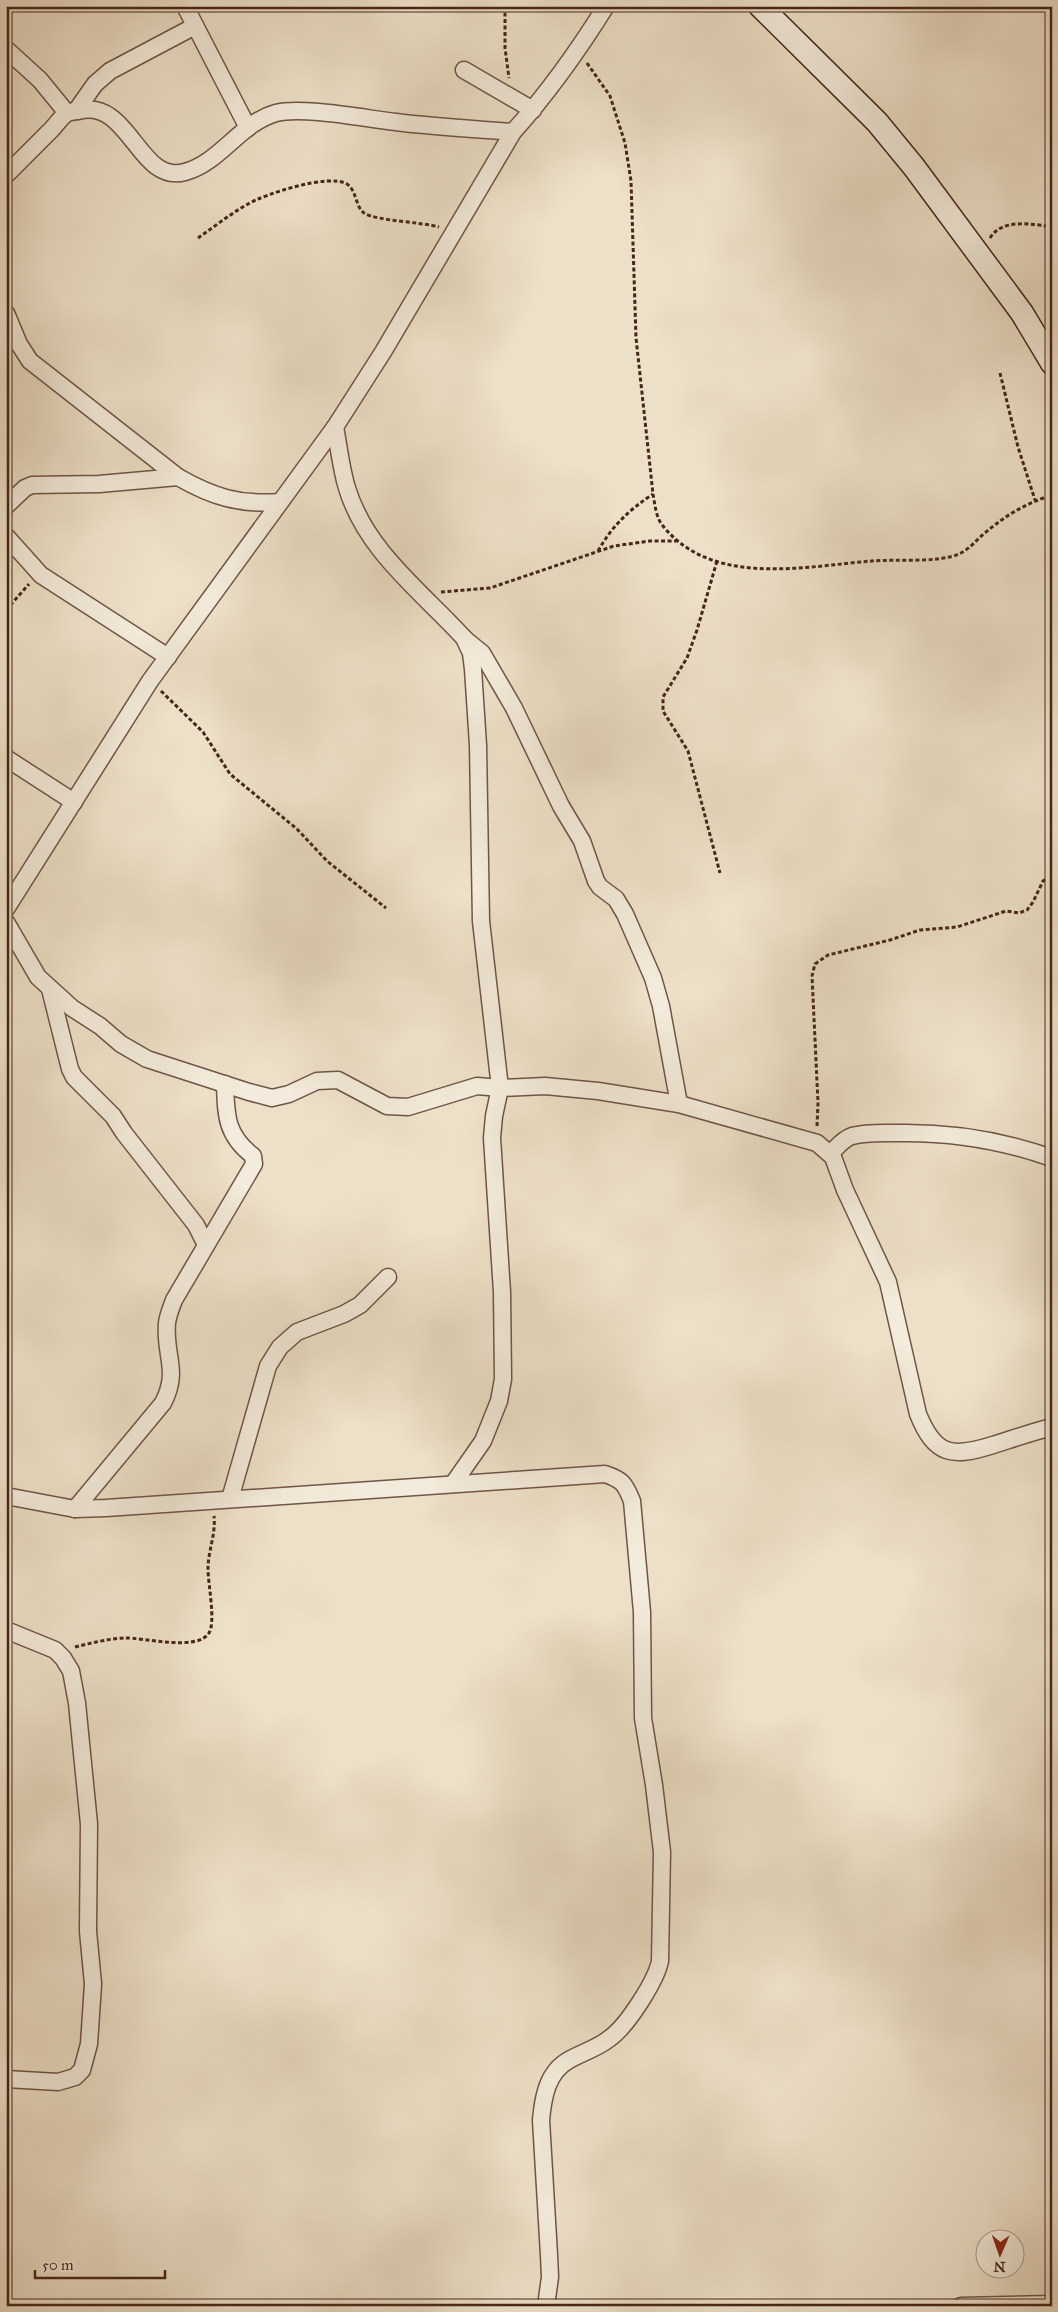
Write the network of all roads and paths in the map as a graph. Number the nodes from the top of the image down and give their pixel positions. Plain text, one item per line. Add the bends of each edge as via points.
1 (185, 6) edge
2 (505, 6) edge
3 (606, 6) edge
4 (760, 6) edge
5 (195, 26) junction
6 (6, 49) edge
7 (578, 50) junction
8 (464, 70) dead end
9 (515, 100) junction
10 (533, 110) junction
11 (72, 112) junction
12 (248, 128) junction
13 (513, 132) junction
14 (6, 175) edge
15 (1052, 227) edge
16 (453, 231) junction
17 (198, 238) dead end
18 (980, 255) junction
19 (6, 313) edge
20 (1052, 363) edge
21 (1000, 373) dead end
22 (335, 427) junction
23 (178, 477) junction
24 (652, 494) junction
25 (1052, 495) edge
26 (1035, 500) junction
27 (280, 502) junction
28 (6, 506) edge
29 (6, 536) edge
30 (680, 541) junction
31 (598, 551) junction
32 (717, 561) junction
33 (41, 575) junction
34 (418, 592) junction
35 (6, 610) edge
36 (464, 638) junction
37 (168, 657) junction
38 (150, 681) junction
39 (6, 758) edge
40 (74, 802) junction
41 (720, 874) dead end
42 (1052, 876) edge
43 (386, 908) dead end
44 (6, 909) edge
45 (6, 922) edge
46 (50, 989) junction
47 (225, 1084) junction
48 (500, 1088) junction
49 (679, 1104) junction
50 (815, 1142) junction
51 (832, 1153) junction
52 (1052, 1158) edge
53 (206, 1245) junction
54 (388, 1277) dead end
55 (1052, 1427) edge
56 (453, 1484) junction
57 (6, 1496) edge
58 (230, 1499) junction
59 (206, 1502) junction
60 (75, 1509) junction
61 (6, 1630) edge
62 (55, 1650) junction
63 (6, 2079) edge
64 (1052, 2304) edge
65 (546, 2306) edge
66 (961, 2306) edge

1 - 5 street
2 - 9 path via 505,48
3 - 7 street
4 - 18 street via 877,122
5 - 11 street via 110,71
5 - 12 street
6 - 11 street
7 - 10 street
7 - 24 path via 610,96 625,143 631,181 636,338
8 - 9 street
9 - 10 street
10 - 13 street
11 - 12 street via 85,109 110,114 139,149 160,168 172,172 184,172 217,155
11 - 14 street
12 - 13 street via 278,113 301,112
13 - 16 street
15 - 18 path via 1008,225 993,234
16 - 17 path via 364,213 352,189 345,183 329,181 278,191 249,203
16 - 22 street
18 - 20 street
19 - 23 street via 30,361
21 - 26 path
22 - 27 street
22 - 34 street via 346,487 361,522 381,552
23 - 27 street via 203,491 232,501
23 - 28 street via 99,484 32,485
24 - 30 path via 663,526
24 - 31 path via 618,521
25 - 26 path
26 - 32 path via 1006,516 967,549 949,557 802,569 739,566
27 - 37 street
29 - 33 street
30 - 31 path via 629,543
30 - 32 path via 693,551
31 - 34 path via 490,588
32 - 41 path via 687,658 663,698 663,711 688,751
33 - 35 path via 23,589
33 - 37 street
34 - 36 street
36 - 48 street via 474,669 481,921
36 - 49 street via 482,653 500,683 561,806 582,841 596,881 616,900 628,921 653,978 661,1006
37 - 38 street
38 - 40 street
38 - 43 path via 203,732 230,774 297,829 327,861
39 - 40 street
40 - 44 street
42 - 50 path via 1043,881 1027,910 1019,913 1006,911 957,927 920,930 828,955 815,964 812,976 818,1103
45 - 46 street via 38,977
46 - 47 street via 121,1044 146,1058
46 - 53 street via 74,1077 113,1116 196,1225
47 - 48 street via 272,1098 317,1081 338,1080 387,1106 408,1107 477,1086
47 - 53 street via 230,1131 239,1145 253,1156 254,1164
48 - 49 street via 545,1086
48 - 56 street via 492,1138 500,1252 503,1379 499,1401 484,1441
49 - 50 street
50 - 51 street
51 - 52 street via 852,1136 927,1133 978,1138
51 - 55 street via 845,1190 888,1282 918,1414 926,1433 939,1446 954,1453 969,1453
53 - 60 street via 174,1300 167,1321 172,1370 170,1391
54 - 58 street via 360,1305 297,1332 280,1347 268,1366
56 - 58 street
56 - 65 street via 605,1474 620,1479 632,1501 642,1612 643,1718 662,1852 660,1961 650,1987 613,2037 567,2061 550,2079 543,2098 541,2120 550,2277
57 - 60 street
58 - 59 street
59 - 60 street
59 - 62 path via 213,1512 215,1527 208,1567 210,1632 204,1638 184,1642 113,1638
61 - 62 street
62 - 63 street via 71,1671 89,1824 88,1931 93,1984 89,2044 82,2070 75,2076 58,2082
64 - 66 street

